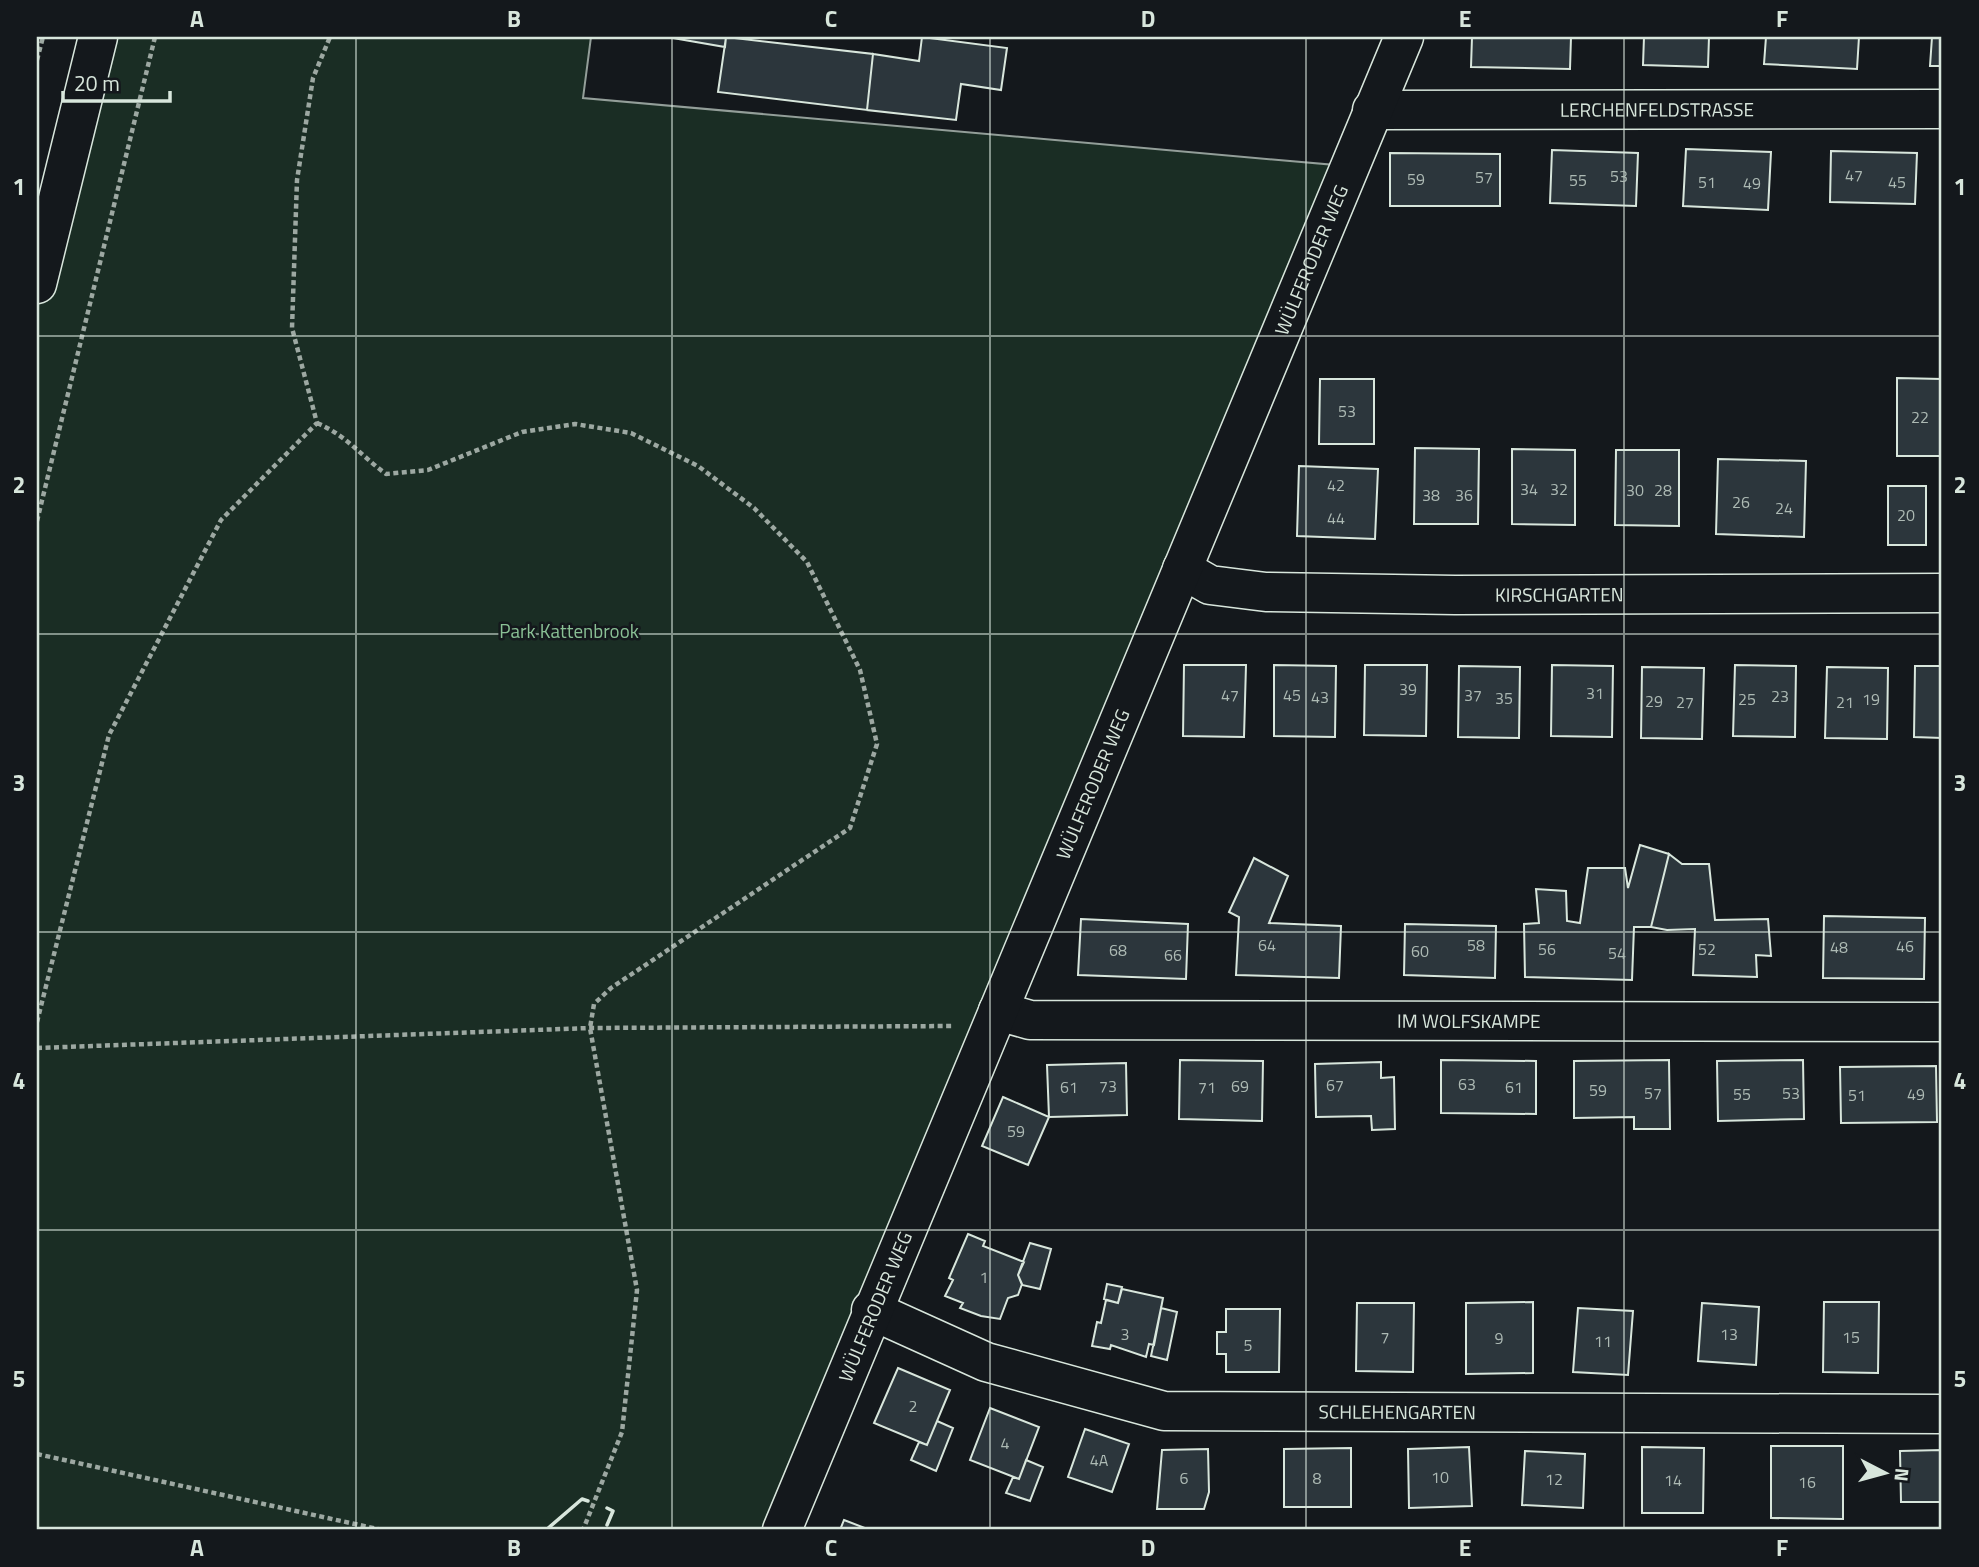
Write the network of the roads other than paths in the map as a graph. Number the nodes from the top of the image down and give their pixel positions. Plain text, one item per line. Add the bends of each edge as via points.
1 (98, 37) edge
2 (1404, 37) edge
3 (1942, 109) edge
4 (1373, 110) junction
5 (37, 284) edge
6 (1182, 569) junction
7 (1942, 593) edge
8 (995, 1019) junction
9 (1942, 1022) edge
10 (871, 1310) junction
11 (1942, 1414) edge
12 (782, 1530) edge

1 - 5 street
2 - 4 street, WÜLFERODER WEG
3 - 4 street, LERCHENFELDSTRASSE
4 - 6 street, WÜLFERODER WEG
6 - 7 street, KIRSCHGARTEN via 1209,585 1266,592
6 - 8 street, WÜLFERODER WEG
8 - 9 street, IM WOLFSKAMPE
8 - 10 street, WÜLFERODER WEG
10 - 11 street, SCHLEHENGARTEN via 986,1362 1164,1411
10 - 12 street, WÜLFERODER WEG

